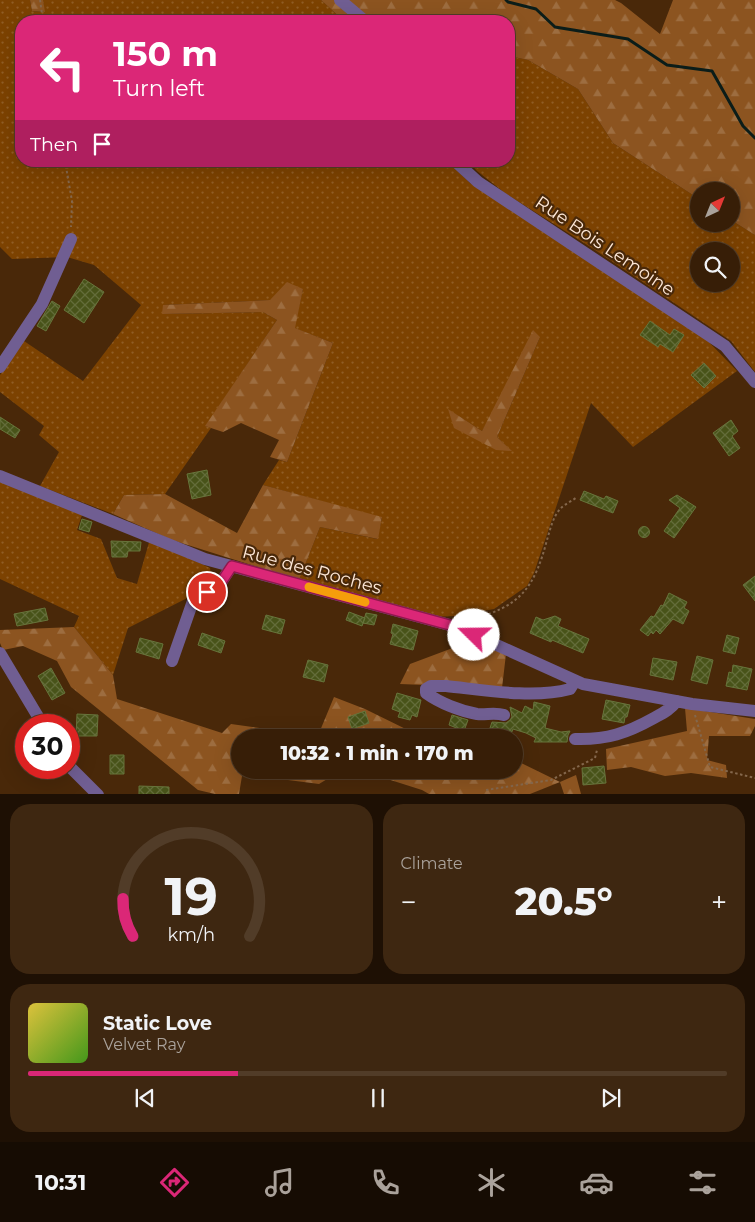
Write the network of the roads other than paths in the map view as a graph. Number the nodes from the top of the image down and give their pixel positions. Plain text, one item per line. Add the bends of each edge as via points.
1 (340, 0) edge
2 (358, 15) edge
3 (462, 167) edge
4 (71, 239) road end
5 (0, 367) edge
6 (755, 382) edge
7 (0, 476) edge
8 (232, 566) junction
9 (0, 654) edge
10 (172, 661) dead end
11 (575, 681) junction
12 (677, 701) junction
13 (755, 711) edge
14 (35, 714) edge
15 (504, 715) dead end
16 (575, 739) dead end
17 (80, 777) edge
18 (98, 794) edge

1 - 2 street
3 - 6 street, Rue Bois Lemoine via 478,182 725,346
4 - 5 street via 42,304
7 - 8 street, Rue des Roches via 205,559
8 - 10 street via 220,584 193,601
8 - 11 street, Rue des Roches via 457,627
9 - 14 street
11 - 12 street, Rue des Roches
11 - 15 street via 570,689 555,693 446,686 431,686 426,690 434,699 457,708 477,714
12 - 13 street, Rue des Roches
12 - 16 street via 665,712 627,732
17 - 18 street

